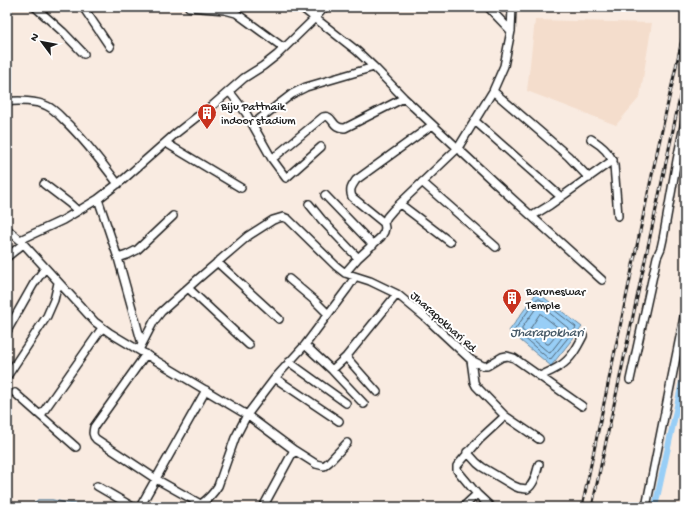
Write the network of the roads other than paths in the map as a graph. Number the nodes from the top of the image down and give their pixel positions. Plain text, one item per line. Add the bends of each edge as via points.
1 (35, 7) edge
2 (83, 7) edge
3 (189, 7) edge
4 (300, 7) edge
5 (325, 7) edge
6 (488, 7) edge
7 (512, 7) edge
8 (314, 18) junction
9 (511, 31) junction
10 (110, 46) dead end
11 (284, 48) junction
12 (84, 54) dead end
13 (374, 67) junction
14 (229, 91) junction
15 (493, 91) junction
16 (404, 98) junction
17 (7, 102) edge
18 (475, 121) junction
19 (685, 121) edge
20 (253, 124) junction
21 (432, 125) junction
22 (591, 139) dead end
23 (166, 143) junction
24 (321, 147) dead end
25 (458, 148) junction
26 (272, 159) junction
27 (613, 160) junction
28 (589, 178) junction
29 (422, 182) junction
30 (44, 184) dead end
31 (118, 184) junction
32 (241, 188) dead end
33 (325, 194) dead end
34 (98, 198) junction
35 (561, 198) junction
36 (308, 204) dead end
37 (400, 204) junction
38 (78, 211) junction
39 (173, 216) dead end
40 (532, 216) junction
41 (618, 216) dead end
42 (384, 223) junction
43 (7, 229) edge
44 (21, 242) junction
45 (450, 242) dead end
46 (373, 245) junction
47 (496, 247) dead end
48 (7, 257) edge
49 (118, 258) junction
50 (358, 258) junction
51 (218, 262) junction
52 (45, 268) junction
53 (345, 273) junction
54 (355, 277) junction
55 (289, 279) dead end
56 (602, 280) dead end
57 (58, 283) junction
58 (188, 288) junction
59 (398, 294) junction
60 (685, 312) edge
61 (328, 314) junction
62 (279, 319) dead end
63 (102, 328) junction
64 (7, 331) edge
65 (583, 336) dead end
66 (249, 345) dead end
67 (305, 345) junction
68 (142, 349) junction
69 (346, 357) junction
70 (471, 360) junction
71 (289, 362) junction
72 (332, 370) junction
73 (8, 375) dead end
74 (540, 376) junction
75 (275, 378) junction
76 (630, 380) dead end
77 (206, 390) junction
78 (377, 392) dead end
79 (15, 393) dead end
80 (346, 402) dead end
81 (364, 404) dead end
82 (582, 406) dead end
83 (40, 415) junction
84 (247, 415) junction
85 (505, 416) junction
86 (339, 421) dead end
87 (539, 439) dead end
88 (347, 443) dead end
89 (76, 447) dead end
90 (294, 450) junction
91 (467, 452) junction
92 (539, 464) dead end
93 (156, 479) junction
94 (97, 486) dead end
95 (477, 494) junction
96 (203, 506) edge
97 (133, 507) edge
98 (140, 507) edge
99 (263, 507) edge
100 (463, 507) edge
101 (491, 507) edge
102 (646, 507) edge

1 - 12 street via 64,32
2 - 10 street
3 - 11 street via 236,13
4 - 8 street
5 - 8 street
6 - 9 street
7 - 9 street
8 - 11 street
8 - 13 street
9 - 15 street via 504,66
11 - 14 street
13 - 16 street
13 - 20 street via 306,87 292,94
14 - 20 street
14 - 23 street
15 - 18 street
15 - 28 street
16 - 21 street
16 - 26 street via 345,128 338,127 329,117 323,117
17 - 31 street via 33,102 47,105 54,110 78,133
18 - 25 street
18 - 35 street
19 - 76 street via 663,239
20 - 26 street
21 - 25 street
21 - 42 street via 351,186 352,197
22 - 27 street
23 - 31 street
23 - 32 street
24 - 26 street via 286,178
25 - 29 street
25 - 40 street
27 - 28 street
27 - 41 street
28 - 35 street
29 - 37 street
29 - 47 street
30 - 38 street
31 - 34 street
33 - 46 street
34 - 38 street
34 - 49 street
35 - 40 street
36 - 50 street
37 - 42 street
37 - 45 street
38 - 44 street
39 - 49 street via 137,250
40 - 56 street
42 - 46 street via 384,232
43 - 44 street
44 - 48 street
44 - 52 street
46 - 50 street
49 - 68 street
50 - 53 street
51 - 53 street, Jharapokhari Rd via 248,236 273,220 283,217
51 - 58 street, Jharapokhari Rd
51 - 62 street
52 - 57 street
52 - 64 street
53 - 54 street, Jharapokhari Rd
54 - 59 street, Jharapokhari Rd
54 - 61 street
55 - 61 street
57 - 63 street
57 - 73 street via 47,316
58 - 66 street
58 - 68 street, Jharapokhari Rd via 154,321
59 - 69 street
59 - 70 street, Jharapokhari Rd
60 - 102 street
61 - 67 street
63 - 68 street
63 - 83 street
65 - 74 street via 565,363
67 - 71 street
67 - 72 street
68 - 77 street
68 - 93 street, Jharapokhari Rd via 94,427 93,436
69 - 72 street
69 - 78 street
70 - 74 street, Jharapokhari Rd via 487,366 507,356
70 - 85 street via 476,386
71 - 75 street
71 - 80 street
72 - 81 street
74 - 82 street, Jharapokhari Rd
75 - 84 street
75 - 86 street
77 - 84 street
77 - 93 street
79 - 83 street
83 - 89 street
84 - 90 street
84 - 96 street via 235,438 218,486
85 - 87 street
85 - 91 street
88 - 90 street via 324,466
90 - 99 street
91 - 92 street via 482,467 519,488 530,487
91 - 95 street via 456,468
93 - 96 street
93 - 98 street
94 - 97 street
95 - 100 street
95 - 101 street

